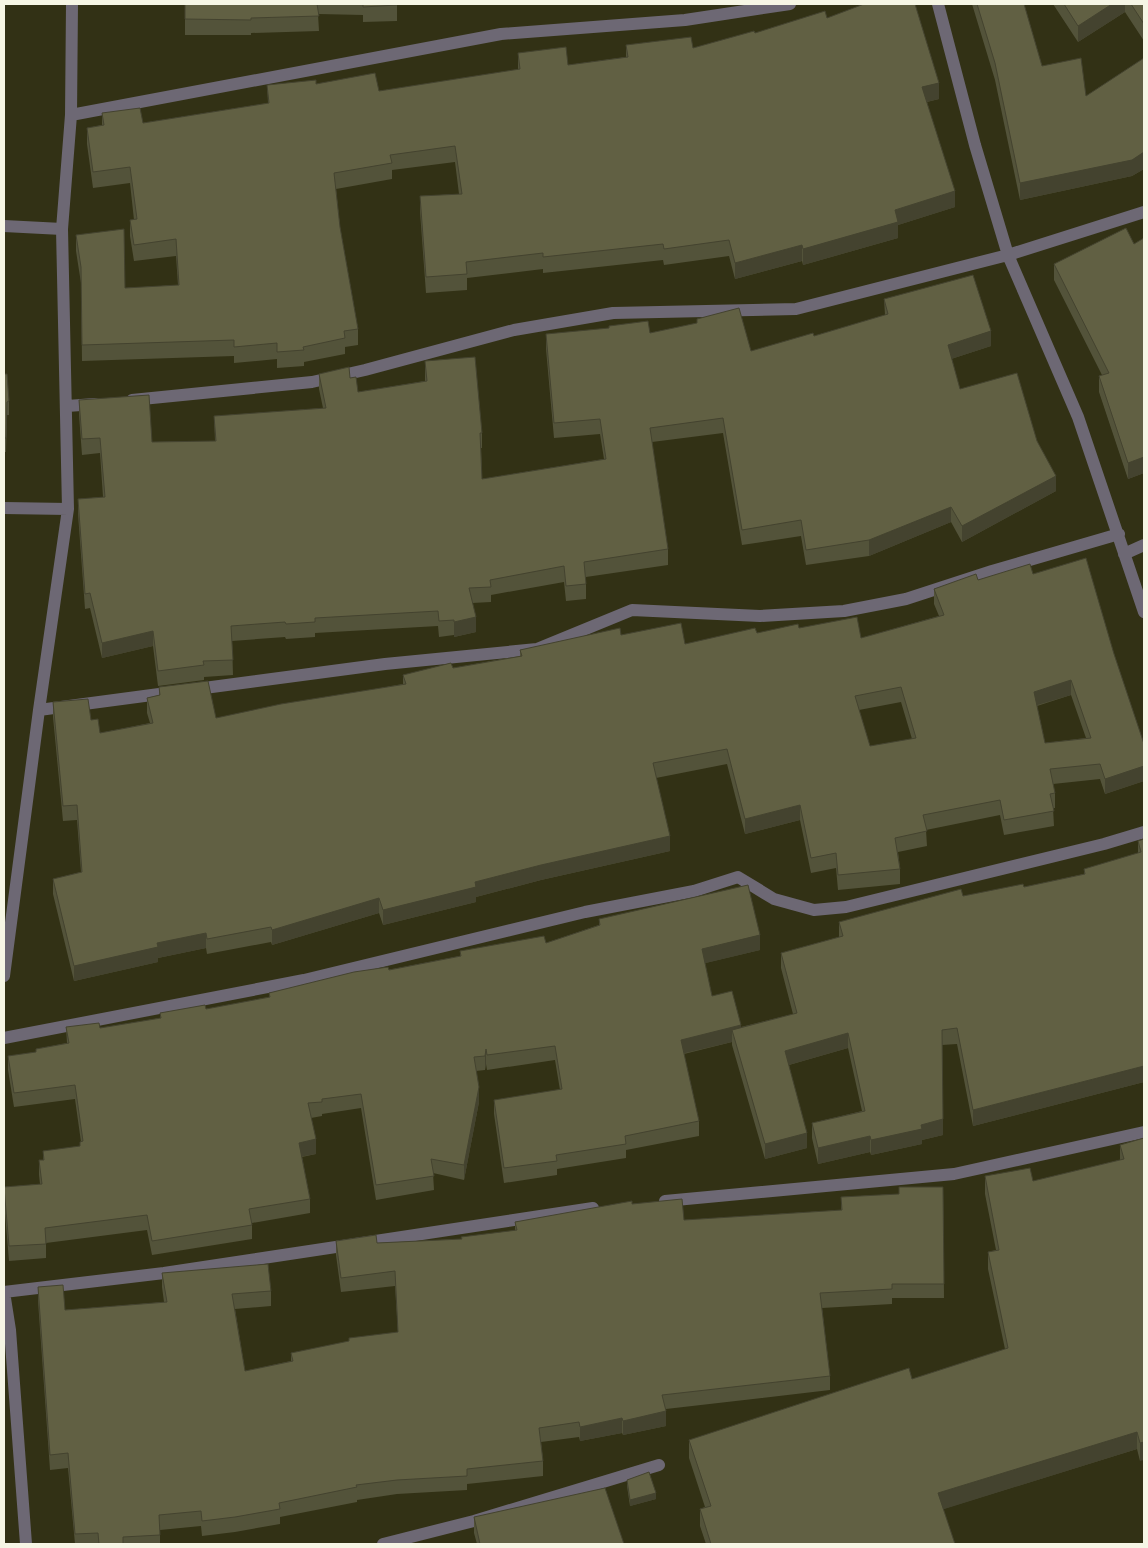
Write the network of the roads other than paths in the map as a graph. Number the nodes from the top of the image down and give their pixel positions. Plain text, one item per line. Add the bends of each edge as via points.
1 (72, 4) edge
2 (790, 4) edge
3 (938, 4) edge
4 (71, 115) junction
5 (1144, 212) edge
6 (4, 226) edge
7 (62, 229) junction
8 (1008, 255) junction
9 (67, 406) junction
10 (4, 508) edge
11 (68, 509) junction
12 (1119, 534) junction
13 (1144, 545) edge
14 (1124, 554) junction
15 (1144, 612) edge
16 (39, 710) junction
17 (1144, 832) edge
18 (4, 976) edge
19 (4, 1038) edge
20 (1144, 1132) edge
21 (653, 1202) edge
22 (604, 1207) edge
23 (4, 1292) edge
24 (7, 1331) edge
25 (659, 1465) dead end
26 (26, 1544) edge
27 (383, 1544) edge

1 - 4 street
2 - 4 street via 685,20 501,34
3 - 8 street
4 - 7 street
5 - 8 street
6 - 7 street
7 - 9 street
8 - 9 street via 796,309 613,314 514,330 312,382
8 - 12 street via 1078,417
9 - 11 street
10 - 11 street
11 - 16 street
12 - 14 street
12 - 16 street via 906,599 844,611 760,616 632,610 537,649 376,665
13 - 14 street
14 - 15 street
16 - 18 street
17 - 19 street via 846,908 814,910 774,899 738,877 694,891 585,912 304,980
20 - 21 street via 954,1174
22 - 23 street via 164,1273
23 - 24 street
24 - 26 street
25 - 27 street via 474,1521

